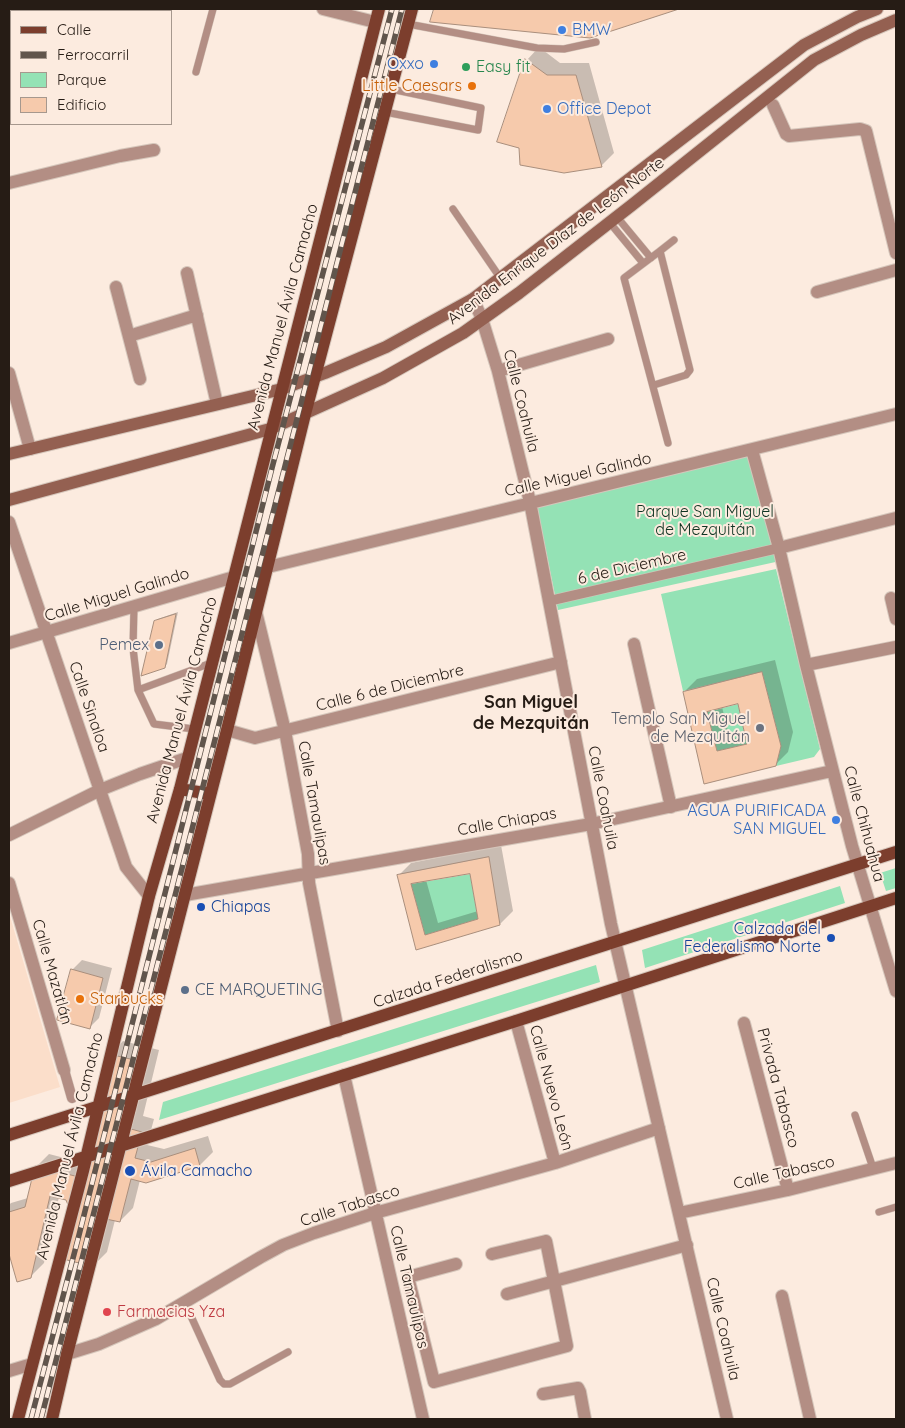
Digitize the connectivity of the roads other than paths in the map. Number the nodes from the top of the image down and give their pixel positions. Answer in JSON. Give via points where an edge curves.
{"nodes":[{"id":1,"x":213,"y":9,"type":"edge"},
{"id":2,"x":323,"y":9,"type":"edge"},
{"id":3,"x":379,"y":9,"type":"edge"},
{"id":4,"x":412,"y":9,"type":"edge"},
{"id":5,"x":876,"y":9,"type":"edge"},
{"id":6,"x":896,"y":20,"type":"edge"},
{"id":7,"x":375,"y":22,"type":"junction"},
{"id":8,"x":408,"y":24,"type":"junction"},
{"id":9,"x":596,"y":42,"type":"dead end"},
{"id":10,"x":196,"y":72,"type":"dead end"},
{"id":11,"x":391,"y":89,"type":"junction"},
{"id":12,"x":772,"y":105,"type":"dead end"},
{"id":13,"x":385,"y":112,"type":"junction"},
{"id":14,"x":154,"y":150,"type":"dead end"},
{"id":15,"x":9,"y":183,"type":"edge"},
{"id":16,"x":890,"y":202,"type":"edge"},
{"id":17,"x":453,"y":209,"type":"dead end"},
{"id":18,"x":614,"y":220,"type":"junction"},
{"id":19,"x":674,"y":240,"type":"dead end"},
{"id":20,"x":660,"y":251,"type":"junction"},
{"id":21,"x":896,"y":253,"type":"edge"},
{"id":22,"x":651,"y":258,"type":"junction"},
{"id":23,"x":643,"y":263,"type":"junction"},
{"id":24,"x":896,"y":270,"type":"edge"},
{"id":25,"x":187,"y":272,"type":"dead end"},
{"id":26,"x":501,"y":279,"type":"junction"},
{"id":27,"x":116,"y":287,"type":"dead end"},
{"id":28,"x":817,"y":292,"type":"dead end"},
{"id":29,"x":473,"y":299,"type":"junction"},
{"id":30,"x":197,"y":315,"type":"junction"},
{"id":31,"x":482,"y":320,"type":"junction"},
{"id":32,"x":129,"y":336,"type":"junction"},
{"id":33,"x":608,"y":339,"type":"dead end"},
{"id":34,"x":498,"y":370,"type":"junction"},
{"id":35,"x":9,"y":373,"type":"edge"},
{"id":36,"x":316,"y":376,"type":"junction"},
{"id":37,"x":140,"y":380,"type":"dead end"},
{"id":38,"x":654,"y":385,"type":"junction"},
{"id":39,"x":282,"y":389,"type":"junction"},
{"id":40,"x":217,"y":404,"type":"junction"},
{"id":41,"x":306,"y":414,"type":"junction"},
{"id":42,"x":896,"y":414,"type":"edge"},
{"id":43,"x":270,"y":429,"type":"junction"},
{"id":44,"x":668,"y":443,"type":"dead end"},
{"id":45,"x":30,"y":450,"type":"junction"},
{"id":46,"x":752,"y":450,"type":"junction"},
{"id":47,"x":9,"y":454,"type":"edge"},
{"id":48,"x":9,"y":500,"type":"edge"},
{"id":49,"x":530,"y":502,"type":"junction"},
{"id":50,"x":896,"y":518,"type":"edge"},
{"id":51,"x":9,"y":522,"type":"edge"},
{"id":52,"x":779,"y":548,"type":"junction"},
{"id":53,"x":268,"y":567,"type":"junction"},
{"id":54,"x":234,"y":577,"type":"junction"},
{"id":55,"x":891,"y":598,"type":"dead end"},
{"id":56,"x":549,"y":601,"type":"junction"},
{"id":57,"x":134,"y":606,"type":"junction"},
{"id":58,"x":256,"y":612,"type":"junction"},
{"id":59,"x":896,"y":619,"type":"edge"},
{"id":60,"x":46,"y":633,"type":"junction"},
{"id":61,"x":9,"y":643,"type":"edge"},
{"id":62,"x":634,"y":644,"type":"dead end"},
{"id":63,"x":896,"y":647,"type":"edge"},
{"id":64,"x":211,"y":662,"type":"junction"},
{"id":65,"x":561,"y":662,"type":"junction"},
{"id":66,"x":806,"y":665,"type":"junction"},
{"id":67,"x":138,"y":690,"type":"junction"},
{"id":68,"x":194,"y":729,"type":"junction"},
{"id":69,"x":227,"y":730,"type":"junction"},
{"id":70,"x":285,"y":731,"type":"junction"},
{"id":71,"x":187,"y":758,"type":"junction"},
{"id":72,"x":832,"y":771,"type":"junction"},
{"id":73,"x":180,"y":788,"type":"junction"},
{"id":74,"x":100,"y":790,"type":"junction"},
{"id":75,"x":210,"y":794,"type":"junction"},
{"id":76,"x":671,"y":806,"type":"junction"},
{"id":77,"x":592,"y":824,"type":"junction"},
{"id":78,"x":9,"y":835,"type":"edge"},
{"id":79,"x":896,"y":852,"type":"edge"},
{"id":80,"x":857,"y":865,"type":"junction"},
{"id":81,"x":310,"y":873,"type":"junction"},
{"id":82,"x":9,"y":883,"type":"edge"},
{"id":83,"x":185,"y":895,"type":"junction"},
{"id":84,"x":150,"y":896,"type":"junction"},
{"id":85,"x":896,"y":898,"type":"edge"},
{"id":86,"x":871,"y":906,"type":"junction"},
{"id":87,"x":616,"y":942,"type":"junction"},
{"id":88,"x":626,"y":985,"type":"junction"},
{"id":89,"x":896,"y":991,"type":"edge"},
{"id":90,"x":516,"y":1021,"type":"junction"},
{"id":91,"x":744,"y":1023,"type":"dead end"},
{"id":92,"x":338,"y":1031,"type":"junction"},
{"id":93,"x":64,"y":1070,"type":"joint"},
{"id":94,"x":344,"y":1075,"type":"junction"},
{"id":95,"x":134,"y":1096,"type":"junction"},
{"id":96,"x":72,"y":1098,"type":"dead end"},
{"id":97,"x":97,"y":1108,"type":"junction"},
{"id":98,"x":855,"y":1115,"type":"dead end"},
{"id":99,"x":659,"y":1128,"type":"junction"},
{"id":100,"x":9,"y":1135,"type":"edge"},
{"id":101,"x":121,"y":1145,"type":"junction"},
{"id":102,"x":85,"y":1156,"type":"junction"},
{"id":103,"x":896,"y":1162,"type":"edge"},
{"id":104,"x":555,"y":1163,"type":"junction"},
{"id":105,"x":873,"y":1168,"type":"junction"},
{"id":106,"x":9,"y":1180,"type":"edge"},
{"id":107,"x":788,"y":1190,"type":"junction"},
{"id":108,"x":896,"y":1207,"type":"edge"},
{"id":109,"x":879,"y":1212,"type":"dead end"},
{"id":110,"x":375,"y":1213,"type":"junction"},
{"id":111,"x":679,"y":1214,"type":"junction"},
{"id":112,"x":687,"y":1246,"type":"junction"},
{"id":113,"x":492,"y":1254,"type":"dead end"},
{"id":114,"x":456,"y":1264,"type":"dead end"},
{"id":115,"x":555,"y":1281,"type":"junction"},
{"id":116,"x":507,"y":1294,"type":"dead end"},
{"id":117,"x":782,"y":1296,"type":"dead end"},
{"id":118,"x":185,"y":1303,"type":"junction"},
{"id":119,"x":288,"y":1352,"type":"dead end"},
{"id":120,"x":67,"y":1354,"type":"junction"},
{"id":121,"x":32,"y":1364,"type":"junction"},
{"id":122,"x":9,"y":1371,"type":"edge"},
{"id":123,"x":543,"y":1394,"type":"dead end"},
{"id":124,"x":55,"y":1418,"type":"edge"},
{"id":125,"x":18,"y":1419,"type":"edge"},
{"id":126,"x":423,"y":1419,"type":"edge"},
{"id":127,"x":585,"y":1419,"type":"edge"},
{"id":128,"x":727,"y":1419,"type":"edge"},
{"id":129,"x":810,"y":1419,"type":"edge"}],
"edges":[{"from":1,"to":10,"type":"lane"},
{"from":2,"to":7,"type":"street"},
{"from":3,"to":7,"type":"main road","name":"Avenida Manuel Ávila Camacho"},
{"from":4,"to":8,"type":"main road"},
{"from":5,"to":26,"type":"main road","name":"Avenida Enrique Díaz de León Norte","via":[[804,46]]},
{"from":6,"to":18,"type":"main road","name":"Avenida Enrique Díaz de León Norte","via":[[814,60]]},
{"from":7,"to":39,"type":"main road","name":"Avenida Manuel Ávila Camacho"},
{"from":8,"to":9,"type":"lane","via":[[537,48],[564,49]]},
{"from":8,"to":11,"type":"main road"},
{"from":11,"to":13,"type":"main road"},
{"from":11,"to":13,"type":"lane","via":[[482,108],[478,130]]},
{"from":12,"to":16,"type":"street","via":[[789,136],[866,131]]},
{"from":13,"to":36,"type":"main road"},
{"from":14,"to":15,"type":"street"},
{"from":16,"to":21,"type":"street"},
{"from":17,"to":26,"type":"lane"},
{"from":18,"to":22,"type":"lane"},
{"from":18,"to":23,"type":"lane"},
{"from":18,"to":31,"type":"main road","name":"Avenida Enrique Díaz de León Norte"},
{"from":19,"to":20,"type":"lane"},
{"from":20,"to":22,"type":"lane"},
{"from":20,"to":38,"type":"lane","via":[[690,370],[686,375]]},
{"from":22,"to":23,"type":"lane"},
{"from":23,"to":38,"type":"lane","via":[[624,278]]},
{"from":24,"to":28,"type":"street"},
{"from":25,"to":30,"type":"street"},
{"from":26,"to":29,"type":"main road","name":"Avenida Enrique Díaz de León Norte"},
{"from":27,"to":32,"type":"street"},
{"from":29,"to":31,"type":"street","name":"Calle Coahuila"},
{"from":29,"to":36,"type":"main road","name":"Avenida Enrique Díaz de León Norte","via":[[386,347]]},
{"from":30,"to":32,"type":"street"},
{"from":30,"to":40,"type":"street"},
{"from":31,"to":34,"type":"street","name":"Calle Coahuila"},
{"from":31,"to":41,"type":"main road","name":"Avenida Enrique Díaz de León Norte","via":[[383,378]]},
{"from":32,"to":37,"type":"street"},
{"from":33,"to":34,"type":"street"},
{"from":34,"to":49,"type":"street","name":"Calle Coahuila"},
{"from":35,"to":45,"type":"street"},
{"from":36,"to":39,"type":"main road","name":"Avenida Enrique Díaz de León Norte"},
{"from":36,"to":41,"type":"main road"},
{"from":38,"to":44,"type":"lane"},
{"from":39,"to":40,"type":"main road","name":"Avenida Enrique Díaz de León Norte"},
{"from":39,"to":43,"type":"main road","name":"Avenida Manuel Ávila Camacho"},
{"from":40,"to":45,"type":"main road","name":"Avenida Enrique Díaz de León Norte"},
{"from":41,"to":43,"type":"main road","name":"Avenida Enrique Díaz de León Norte"},
{"from":41,"to":53,"type":"main road"},
{"from":42,"to":46,"type":"street","name":"Calle Miguel Galindo"},
{"from":43,"to":48,"type":"main road","name":"Avenida Enrique Díaz de León Norte"},
{"from":43,"to":54,"type":"main road","name":"Avenida Manuel Ávila Camacho"},
{"from":45,"to":47,"type":"main road","name":"Avenida Enrique Díaz de León Norte"},
{"from":46,"to":49,"type":"street","name":"Calle Miguel Galindo"},
{"from":46,"to":52,"type":"street","name":"Calle Chihuahua"},
{"from":49,"to":53,"type":"street","name":"Calle Miguel Galindo"},
{"from":49,"to":56,"type":"street","name":"Calle Coahuila"},
{"from":50,"to":52,"type":"street"},
{"from":51,"to":60,"type":"street","name":"Calle Sinaloa"},
{"from":52,"to":56,"type":"street","name":"6 de Diciembre"},
{"from":52,"to":66,"type":"street","name":"Calle Chihuahua"},
{"from":53,"to":58,"type":"main road"},
{"from":54,"to":57,"type":"street","name":"Calle Miguel Galindo"},
{"from":54,"to":64,"type":"main road","name":"Avenida Manuel Ávila Camacho"},
{"from":55,"to":59,"type":"street"},
{"from":56,"to":65,"type":"street","name":"Calle Coahuila"},
{"from":57,"to":60,"type":"street","name":"Calle Miguel Galindo"},
{"from":57,"to":67,"type":"lane","via":[[133,648]]},
{"from":58,"to":69,"type":"main road"},
{"from":58,"to":70,"type":"street","name":"Calle Tamaulipas"},
{"from":60,"to":61,"type":"street","name":"Calle Miguel Galindo"},
{"from":60,"to":74,"type":"street","name":"Calle Sinaloa"},
{"from":62,"to":76,"type":"street"},
{"from":63,"to":66,"type":"street"},
{"from":64,"to":67,"type":"lane"},
{"from":64,"to":68,"type":"main road","name":"Avenida Manuel Ávila Camacho"},
{"from":65,"to":70,"type":"street","name":"Calle 6 de Diciembre"},
{"from":65,"to":77,"type":"street","name":"Calle Coahuila"},
{"from":66,"to":72,"type":"street","name":"Calle Chihuahua"},
{"from":67,"to":68,"type":"lane","via":[[154,724]]},
{"from":68,"to":71,"type":"main road","name":"Avenida Manuel Ávila Camacho"},
{"from":69,"to":70,"type":"street","name":"Calle 6 de Diciembre","via":[[255,738]]},
{"from":69,"to":75,"type":"main road"},
{"from":70,"to":81,"type":"street","name":"Calle Tamaulipas"},
{"from":71,"to":73,"type":"main road","name":"Avenida Manuel Ávila Camacho"},
{"from":71,"to":74,"type":"street"},
{"from":72,"to":76,"type":"street","name":"Calle Chiapas"},
{"from":72,"to":80,"type":"street","name":"Calle Chihuahua"},
{"from":73,"to":75,"type":"main road"},
{"from":73,"to":84,"type":"main road","name":"Avenida Manuel Ávila Camacho"},
{"from":74,"to":78,"type":"street"},
{"from":74,"to":84,"type":"street","name":"Calle Sinaloa","via":[[126,867]]},
{"from":75,"to":83,"type":"main road"},
{"from":76,"to":77,"type":"street","name":"Calle Chiapas"},
{"from":77,"to":81,"type":"street","name":"Calle Chiapas"},
{"from":77,"to":87,"type":"street","name":"Calle Coahuila"},
{"from":79,"to":80,"type":"main road","name":"Calzada Federalismo"},
{"from":80,"to":86,"type":"street","name":"Calle Chihuahua"},
{"from":80,"to":87,"type":"main road","name":"Calzada Federalismo"},
{"from":81,"to":83,"type":"street","name":"Calle Chiapas"},
{"from":81,"to":92,"type":"street","name":"Calle Tamaulipas","via":[[309,883]]},
{"from":82,"to":93,"type":"street","name":"Calle Mazatlán"},
{"from":83,"to":95,"type":"main road"},
{"from":84,"to":97,"type":"main road","name":"Avenida Manuel Ávila Camacho"},
{"from":85,"to":86,"type":"main road"},
{"from":86,"to":88,"type":"main road"},
{"from":86,"to":89,"type":"street","name":"Calle Chihuahua"},
{"from":87,"to":88,"type":"street","name":"Calle Coahuila"},
{"from":87,"to":92,"type":"main road","name":"Calzada Federalismo"},
{"from":88,"to":90,"type":"main road"},
{"from":88,"to":99,"type":"street","name":"Calle Coahuila"},
{"from":90,"to":94,"type":"main road"},
{"from":90,"to":104,"type":"street","name":"Calle Nuevo León"},
{"from":91,"to":107,"type":"street","name":"Privada Tabasco"},
{"from":92,"to":95,"type":"main road","name":"Calzada Federalismo"},
{"from":93,"to":96,"type":"street"},
{"from":94,"to":101,"type":"main road"},
{"from":94,"to":110,"type":"street","name":"Calle Tamaulipas"},
{"from":95,"to":97,"type":"main road","name":"Calzada Federalismo"},
{"from":95,"to":101,"type":"main road"},
{"from":97,"to":100,"type":"main road","name":"Calzada Federalismo"},
{"from":97,"to":102,"type":"main road","name":"Avenida Manuel Ávila Camacho"},
{"from":98,"to":105,"type":"lane"},
{"from":99,"to":104,"type":"street","name":"Calle Tabasco"},
{"from":99,"to":111,"type":"street","name":"Calle Coahuila"},
{"from":101,"to":102,"type":"main road"},
{"from":101,"to":120,"type":"main road"},
{"from":102,"to":106,"type":"main road"},
{"from":102,"to":121,"type":"main road","name":"Avenida Manuel Ávila Camacho"},
{"from":103,"to":105,"type":"street","name":"Calle Tabasco"},
{"from":104,"to":110,"type":"street","name":"Calle Tabasco"},
{"from":105,"to":107,"type":"street","name":"Calle Tabasco"},
{"from":107,"to":111,"type":"street","name":"Calle Tabasco"},
{"from":108,"to":109,"type":"lane"},
{"from":110,"to":118,"type":"street","name":"Calle Tabasco","via":[[283,1245]]},
{"from":110,"to":126,"type":"street","name":"Calle Tamaulipas"},
{"from":111,"to":112,"type":"street","name":"Calle Coahuila"},
{"from":112,"to":115,"type":"street"},
{"from":112,"to":128,"type":"street","name":"Calle Coahuila"},
{"from":113,"to":115,"type":"street","via":[[546,1240]]},
{"from":114,"to":115,"type":"street","via":[[408,1277],[434,1382],[567,1346]]},
{"from":115,"to":116,"type":"street"},
{"from":117,"to":129,"type":"street"},
{"from":118,"to":119,"type":"lane","via":[[224,1384],[230,1384]]},
{"from":118,"to":120,"type":"street","name":"Calle Tabasco","via":[[99,1344]]},
{"from":120,"to":124,"type":"main road"},
{"from":121,"to":122,"type":"street"},
{"from":121,"to":125,"type":"main road","name":"Avenida Manuel Ávila Camacho"},
{"from":123,"to":127,"type":"street","via":[[578,1388]]}]}
